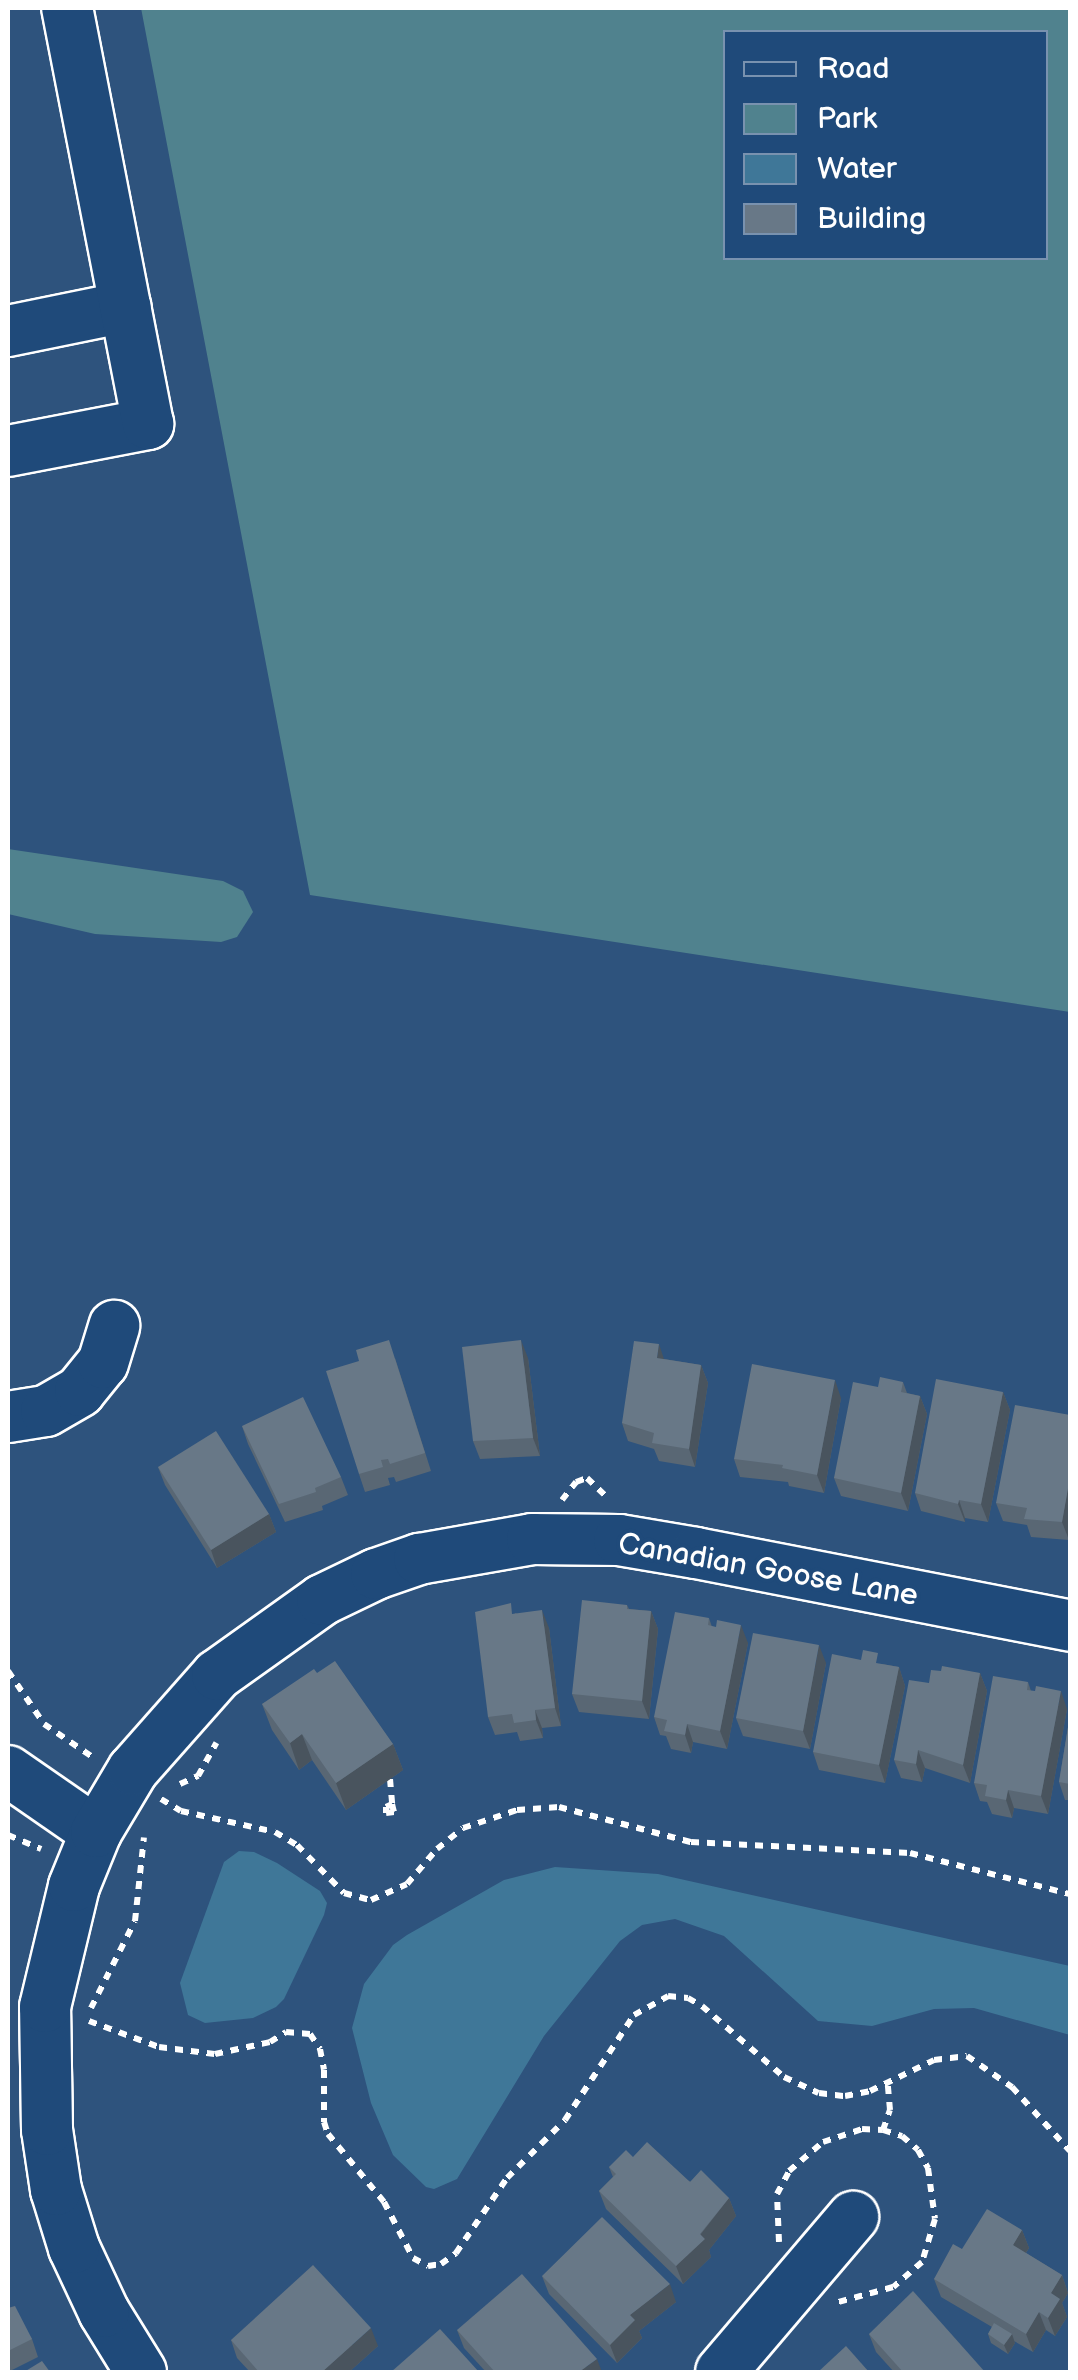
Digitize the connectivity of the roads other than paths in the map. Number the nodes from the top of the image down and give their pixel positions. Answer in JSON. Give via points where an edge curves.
{"nodes":[{"id":1,"x":67,"y":8,"type":"edge"},
{"id":2,"x":126,"y":308,"type":"junction"},
{"id":3,"x":8,"y":331,"type":"edge"},
{"id":4,"x":8,"y":451,"type":"edge"},
{"id":5,"x":114,"y":1326,"type":"dead end"},
{"id":6,"x":8,"y":1417,"type":"edge"},
{"id":7,"x":1070,"y":1626,"type":"edge"},
{"id":8,"x":8,"y":1771,"type":"edge"},
{"id":9,"x":96,"y":1832,"type":"junction"},
{"id":10,"x":853,"y":2217,"type":"dead end"},
{"id":11,"x":141,"y":2372,"type":"edge"},
{"id":12,"x":721,"y":2372,"type":"edge"}],
"edges":[{"from":1,"to":2,"type":"street"},
{"from":2,"to":3,"type":"street"},
{"from":2,"to":4,"type":"street","via":[[148,424]]},
{"from":5,"to":6,"type":"street","via":[[103,1363],[80,1391],[46,1411]]},
{"from":7,"to":9,"type":"street","name":"Canadian Goose Lane","via":[[619,1540],[532,1539],[475,1547],[390,1569],[322,1600],[217,1675],[133,1770]]},
{"from":8,"to":9,"type":"street"},
{"from":9,"to":11,"type":"street","name":"Canadian Goose Lane","via":[[70,1902],[45,2007],[47,2130],[74,2248]]},
{"from":10,"to":12,"type":"street"}]}
